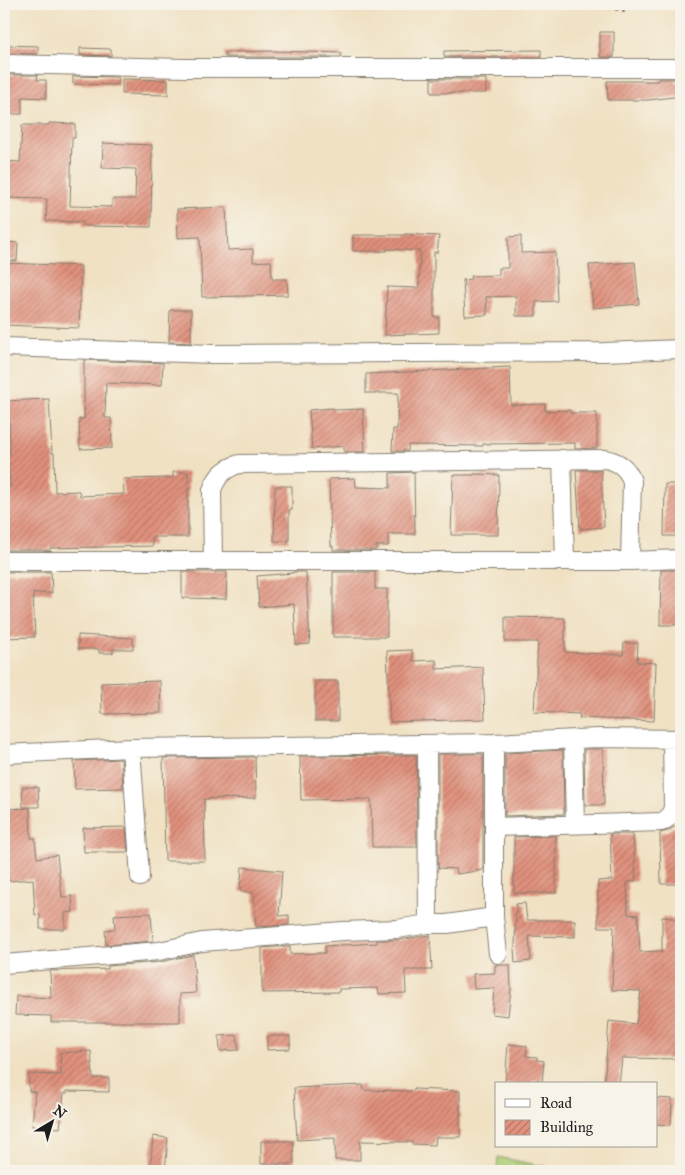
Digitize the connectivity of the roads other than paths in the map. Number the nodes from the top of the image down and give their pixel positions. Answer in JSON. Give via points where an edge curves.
{"nodes":[{"id":1,"x":4,"y":64,"type":"edge"},
{"id":2,"x":681,"y":68,"type":"edge"},
{"id":3,"x":4,"y":347,"type":"edge"},
{"id":4,"x":681,"y":349,"type":"edge"},
{"id":5,"x":562,"y":459,"type":"junction"},
{"id":6,"x":681,"y":559,"type":"edge"},
{"id":7,"x":4,"y":561,"type":"edge"},
{"id":8,"x":565,"y":561,"type":"junction"},
{"id":9,"x":630,"y":561,"type":"junction"},
{"id":10,"x":213,"y":562,"type":"junction"},
{"id":11,"x":677,"y":739,"type":"edge"},
{"id":12,"x":573,"y":740,"type":"junction"},
{"id":13,"x":494,"y":743,"type":"junction"},
{"id":14,"x":427,"y":744,"type":"junction"},
{"id":15,"x":131,"y":748,"type":"junction"},
{"id":16,"x":4,"y":754,"type":"edge"},
{"id":17,"x":575,"y":824,"type":"junction"},
{"id":18,"x":494,"y":827,"type":"junction"},
{"id":19,"x":140,"y":877,"type":"dead end"},
{"id":20,"x":494,"y":918,"type":"junction"},
{"id":21,"x":428,"y":924,"type":"junction"},
{"id":22,"x":498,"y":954,"type":"dead end"},
{"id":23,"x":4,"y":964,"type":"edge"}],
"edges":[{"from":1,"to":2,"type":"street","via":[[186,68]]},
{"from":3,"to":4,"type":"street","via":[[214,354]]},
{"from":5,"to":8,"type":"street"},
{"from":5,"to":9,"type":"street","via":[[614,460],[629,473],[632,482]]},
{"from":5,"to":10,"type":"street","via":[[239,464],[222,472],[212,490]]},
{"from":6,"to":9,"type":"street"},
{"from":7,"to":10,"type":"street"},
{"from":8,"to":9,"type":"street"},
{"from":8,"to":10,"type":"street"},
{"from":11,"to":12,"type":"street"},
{"from":11,"to":17,"type":"street","via":[[673,807],[667,819],[662,822]]},
{"from":12,"to":13,"type":"street"},
{"from":12,"to":17,"type":"street"},
{"from":13,"to":14,"type":"street"},
{"from":13,"to":18,"type":"street"},
{"from":14,"to":15,"type":"street"},
{"from":14,"to":21,"type":"street"},
{"from":15,"to":16,"type":"street"},
{"from":15,"to":19,"type":"street"},
{"from":17,"to":18,"type":"street"},
{"from":18,"to":20,"type":"street"},
{"from":20,"to":21,"type":"street"},
{"from":20,"to":22,"type":"street"},
{"from":21,"to":23,"type":"street","via":[[397,929],[202,942],[159,951]]}]}
